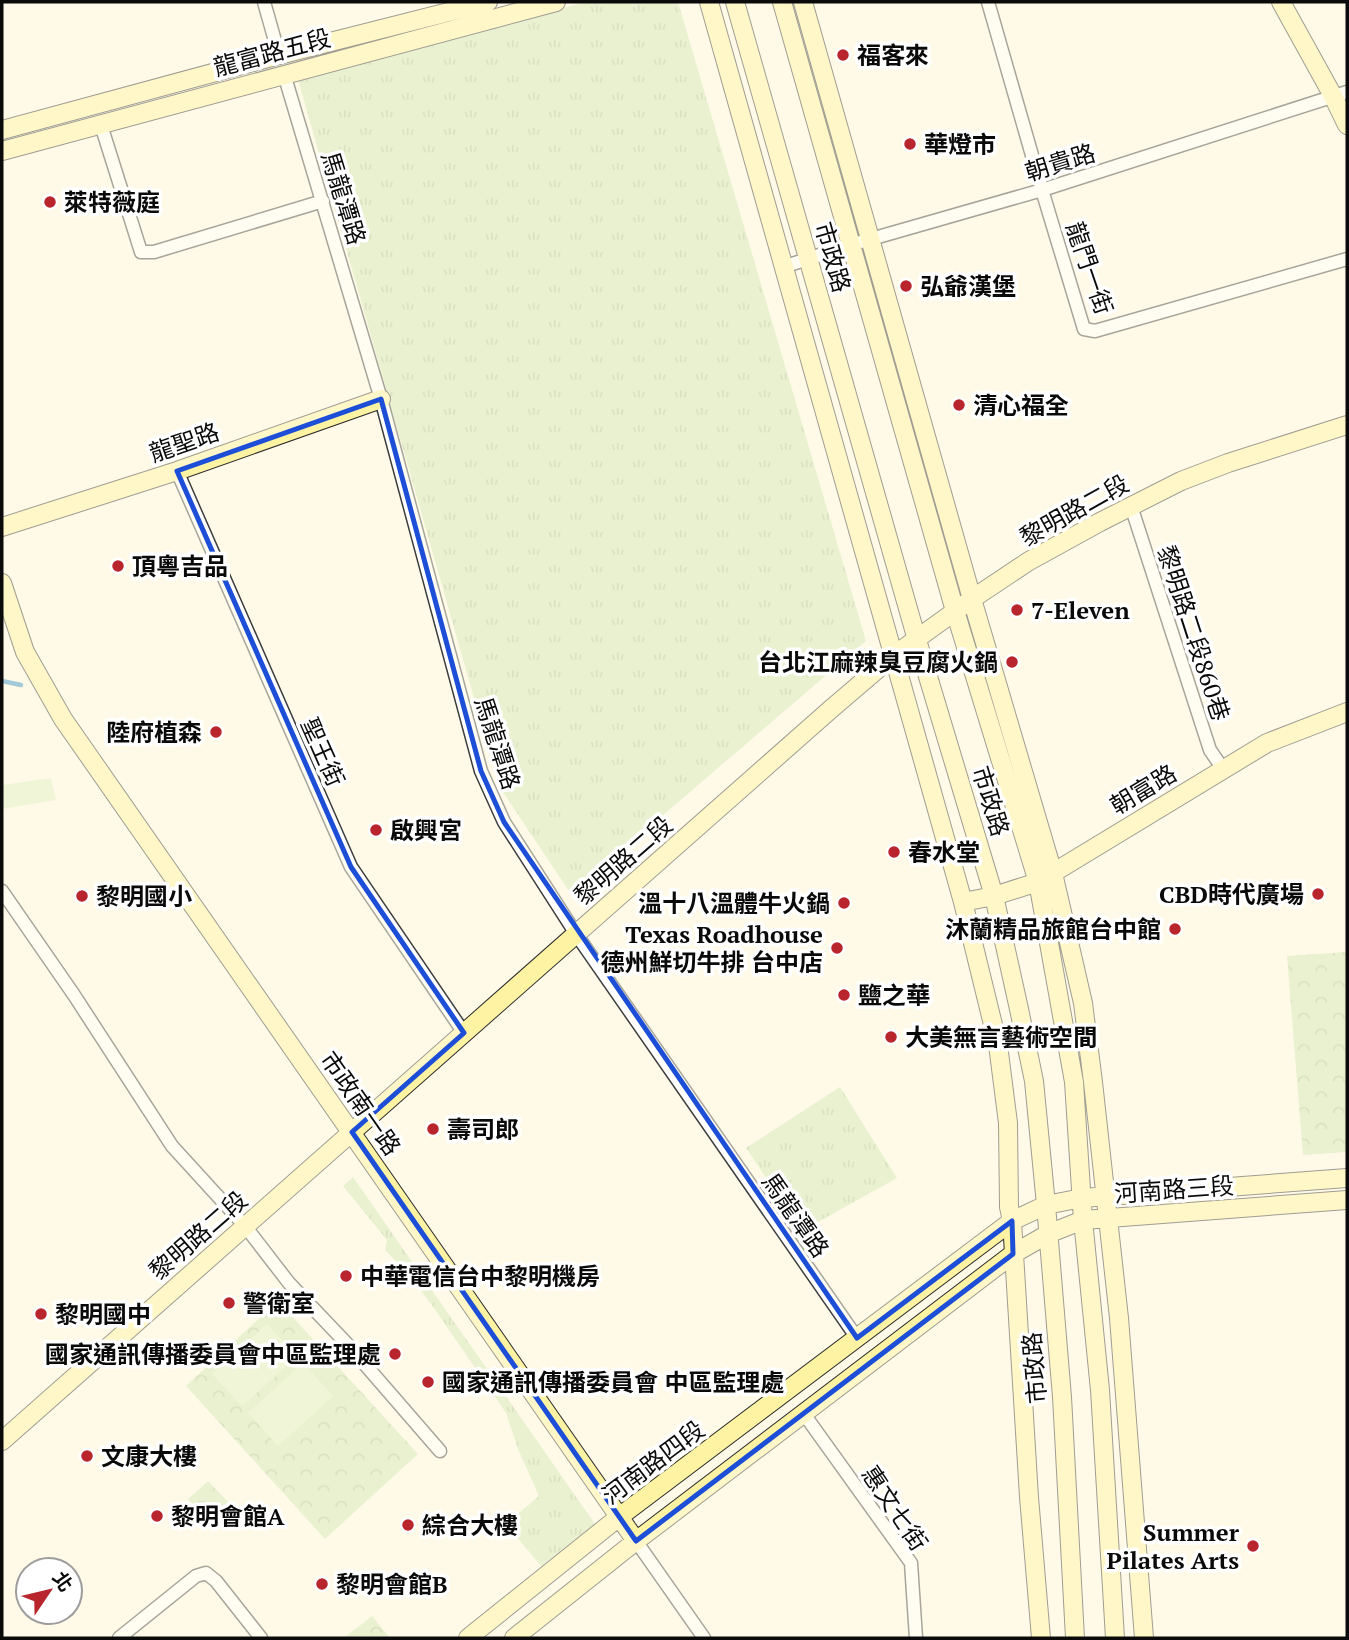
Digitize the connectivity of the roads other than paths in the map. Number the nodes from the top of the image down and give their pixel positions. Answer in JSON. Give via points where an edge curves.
{"nodes":[{"id":1,"x":264,"y":2,"type":"edge"},
{"id":2,"x":488,"y":2,"type":"edge"},
{"id":3,"x":556,"y":2,"type":"edge"},
{"id":4,"x":709,"y":2,"type":"edge"},
{"id":5,"x":735,"y":2,"type":"edge"},
{"id":6,"x":782,"y":2,"type":"edge"},
{"id":7,"x":803,"y":2,"type":"edge"},
{"id":8,"x":988,"y":2,"type":"edge"},
{"id":9,"x":1281,"y":2,"type":"edge"},
{"id":10,"x":279,"y":55,"type":"junction"},
{"id":11,"x":284,"y":74,"type":"junction"},
{"id":12,"x":1340,"y":94,"type":"edge"},
{"id":13,"x":101,"y":125,"type":"junction"},
{"id":14,"x":1347,"y":125,"type":"edge"},
{"id":15,"x":2,"y":130,"type":"edge"},
{"id":16,"x":2,"y":151,"type":"edge"},
{"id":17,"x":1042,"y":190,"type":"junction"},
{"id":18,"x":323,"y":201,"type":"junction"},
{"id":19,"x":871,"y":240,"type":"junction"},
{"id":20,"x":850,"y":245,"type":"junction"},
{"id":21,"x":808,"y":259,"type":"junction"},
{"id":22,"x":1347,"y":259,"type":"edge"},
{"id":23,"x":783,"y":267,"type":"junction"},
{"id":24,"x":381,"y":399,"type":"junction"},
{"id":25,"x":1347,"y":425,"type":"edge"},
{"id":26,"x":177,"y":471,"type":"junction"},
{"id":27,"x":1131,"y":506,"type":"junction"},
{"id":28,"x":2,"y":527,"type":"edge"},
{"id":29,"x":2,"y":583,"type":"edge"},
{"id":30,"x":972,"y":599,"type":"junction"},
{"id":31,"x":955,"y":611,"type":"junction"},
{"id":32,"x":917,"y":640,"type":"junction"},
{"id":33,"x":893,"y":656,"type":"junction"},
{"id":34,"x":1347,"y":712,"type":"edge"},
{"id":35,"x":1223,"y":769,"type":"junction"},
{"id":36,"x":1045,"y":878,"type":"junction"},
{"id":37,"x":2,"y":891,"type":"edge"},
{"id":38,"x":994,"y":896,"type":"junction"},
{"id":39,"x":963,"y":902,"type":"junction"},
{"id":40,"x":576,"y":933,"type":"junction"},
{"id":41,"x":464,"y":1033,"type":"junction"},
{"id":42,"x":352,"y":1132,"type":"junction"},
{"id":43,"x":1347,"y":1178,"type":"edge"},
{"id":44,"x":1106,"y":1196,"type":"junction"},
{"id":45,"x":1082,"y":1198,"type":"junction"},
{"id":46,"x":1347,"y":1200,"type":"edge"},
{"id":47,"x":1046,"y":1205,"type":"junction"},
{"id":48,"x":1109,"y":1218,"type":"junction"},
{"id":49,"x":1083,"y":1220,"type":"junction"},
{"id":50,"x":1013,"y":1221,"type":"junction"},
{"id":51,"x":245,"y":1226,"type":"junction"},
{"id":52,"x":1048,"y":1234,"type":"junction"},
{"id":53,"x":1013,"y":1254,"type":"junction"},
{"id":54,"x":856,"y":1338,"type":"junction"},
{"id":55,"x":804,"y":1414,"type":"junction"},
{"id":56,"x":2,"y":1441,"type":"edge"},
{"id":57,"x":440,"y":1451,"type":"dead end"},
{"id":58,"x":620,"y":1517,"type":"junction"},
{"id":59,"x":636,"y":1541,"type":"junction"},
{"id":60,"x":119,"y":1638,"type":"edge"},
{"id":61,"x":261,"y":1638,"type":"edge"},
{"id":62,"x":468,"y":1638,"type":"edge"},
{"id":63,"x":513,"y":1638,"type":"edge"},
{"id":64,"x":704,"y":1638,"type":"edge"},
{"id":65,"x":916,"y":1638,"type":"edge"},
{"id":66,"x":1041,"y":1638,"type":"edge"},
{"id":67,"x":1075,"y":1638,"type":"edge"},
{"id":68,"x":1115,"y":1638,"type":"edge"},
{"id":69,"x":1144,"y":1638,"type":"edge"}],
"edges":[{"from":1,"to":10,"type":"street"},
{"from":2,"to":10,"type":"street","name":"龍富路五段"},
{"from":3,"to":11,"type":"street","name":"龍富路五段"},
{"from":4,"to":23,"type":"street","name":"市政路"},
{"from":5,"to":21,"type":"street","name":"市政路"},
{"from":6,"to":20,"type":"street","name":"市政路"},
{"from":7,"to":19,"type":"street","name":"市政路"},
{"from":8,"to":17,"type":"street","name":"龍門一街"},
{"from":9,"to":12,"type":"street"},
{"from":10,"to":15,"type":"street","name":"龍富路五段"},
{"from":11,"to":13,"type":"street","name":"龍富路五段"},
{"from":11,"to":18,"type":"street","name":"馬龍潭路"},
{"from":12,"to":14,"type":"street"},
{"from":12,"to":17,"type":"street","name":"朝貴路"},
{"from":13,"to":16,"type":"street","name":"龍富路五段"},
{"from":13,"to":18,"type":"street","via":[[141,252],[154,252]]},
{"from":17,"to":19,"type":"street","name":"朝貴路"},
{"from":17,"to":22,"type":"street","name":"龍門一街","via":[[1084,329],[1095,331]]},
{"from":18,"to":24,"type":"street","name":"馬龍潭路"},
{"from":19,"to":20,"type":"street","name":"朝貴路"},
{"from":19,"to":30,"type":"street","name":"市政路"},
{"from":20,"to":21,"type":"street","name":"朝貴路"},
{"from":20,"to":31,"type":"street","name":"市政路"},
{"from":21,"to":23,"type":"street","name":"朝貴路"},
{"from":21,"to":32,"type":"street","name":"市政路"},
{"from":23,"to":33,"type":"street","name":"市政路"},
{"from":24,"to":26,"type":"street","name":"龍聖路"},
{"from":24,"to":40,"type":"street","name":"馬龍潭路","via":[[481,771],[504,822]]},
{"from":25,"to":27,"type":"street","name":"黎明路二段","via":[[1228,463]]},
{"from":26,"to":28,"type":"street","name":"龍聖路"},
{"from":26,"to":41,"type":"street","name":"聖王街","via":[[351,867]]},
{"from":27,"to":30,"type":"street","name":"黎明路二段","via":[[1030,561]]},
{"from":27,"to":35,"type":"street","name":"黎明路二段860巷","via":[[1210,750]]},
{"from":29,"to":42,"type":"street","name":"市政南一路","via":[[25,652],[64,719]]},
{"from":30,"to":31,"type":"street","name":"黎明路二段"},
{"from":30,"to":36,"type":"street","name":"市政路"},
{"from":31,"to":32,"type":"street","name":"黎明路二段"},
{"from":31,"to":36,"type":"street","name":"市政路"},
{"from":32,"to":33,"type":"street","name":"黎明路二段"},
{"from":32,"to":38,"type":"street","name":"市政路"},
{"from":33,"to":39,"type":"street","name":"市政路"},
{"from":33,"to":40,"type":"street","name":"黎明路二段"},
{"from":34,"to":35,"type":"street","name":"朝富路","via":[[1267,743]]},
{"from":35,"to":36,"type":"street","name":"朝富路"},
{"from":36,"to":38,"type":"street","name":"朝富路"},
{"from":36,"to":44,"type":"street","name":"市政路","via":[[1083,1003]]},
{"from":36,"to":45,"type":"street","name":"市政路","via":[[1074,1082]]},
{"from":37,"to":51,"type":"street","via":[[172,1146]]},
{"from":38,"to":39,"type":"street","name":"朝富路"},
{"from":38,"to":47,"type":"street","name":"市政路","via":[[1034,1081]]},
{"from":39,"to":50,"type":"street","name":"市政路","via":[[999,1045]]},
{"from":40,"to":41,"type":"street","name":"黎明路二段"},
{"from":40,"to":54,"type":"street","name":"馬龍潭路"},
{"from":41,"to":42,"type":"street","name":"黎明路二段"},
{"from":42,"to":51,"type":"street","name":"黎明路二段"},
{"from":42,"to":58,"type":"street","name":"市政南一路"},
{"from":43,"to":44,"type":"street","name":"河南路三段"},
{"from":44,"to":45,"type":"street","name":"河南路三段"},
{"from":44,"to":48,"type":"street","name":"市政路"},
{"from":45,"to":47,"type":"street","name":"河南路四段"},
{"from":45,"to":49,"type":"street","name":"市政路"},
{"from":46,"to":48,"type":"street","name":"河南路三段"},
{"from":47,"to":50,"type":"street","name":"河南路四段"},
{"from":47,"to":52,"type":"street","name":"市政路"},
{"from":48,"to":49,"type":"street","name":"河南路三段"},
{"from":48,"to":69,"type":"street","name":"市政路"},
{"from":49,"to":52,"type":"street","name":"河南路三段"},
{"from":49,"to":68,"type":"street","name":"市政路","via":[[1100,1390]]},
{"from":50,"to":53,"type":"street","name":"市政路"},
{"from":50,"to":54,"type":"street","name":"河南路四段"},
{"from":51,"to":56,"type":"street","name":"黎明路二段"},
{"from":51,"to":57,"type":"street","via":[[289,1283]]},
{"from":52,"to":53,"type":"street","name":"河南路三段"},
{"from":52,"to":67,"type":"street","name":"市政路"},
{"from":53,"to":55,"type":"street"},
{"from":53,"to":66,"type":"street","name":"市政路"},
{"from":54,"to":58,"type":"street","name":"河南路四段"},
{"from":55,"to":59,"type":"street"},
{"from":55,"to":65,"type":"street","name":"惠文七街","via":[[911,1563]]},
{"from":58,"to":59,"type":"street","name":"市政南一路"},
{"from":58,"to":62,"type":"street","name":"河南路四段"},
{"from":59,"to":63,"type":"street"},
{"from":59,"to":64,"type":"street","name":"市政南一路"},
{"from":60,"to":61,"type":"street","via":[[196,1576],[206,1573]]}]}
